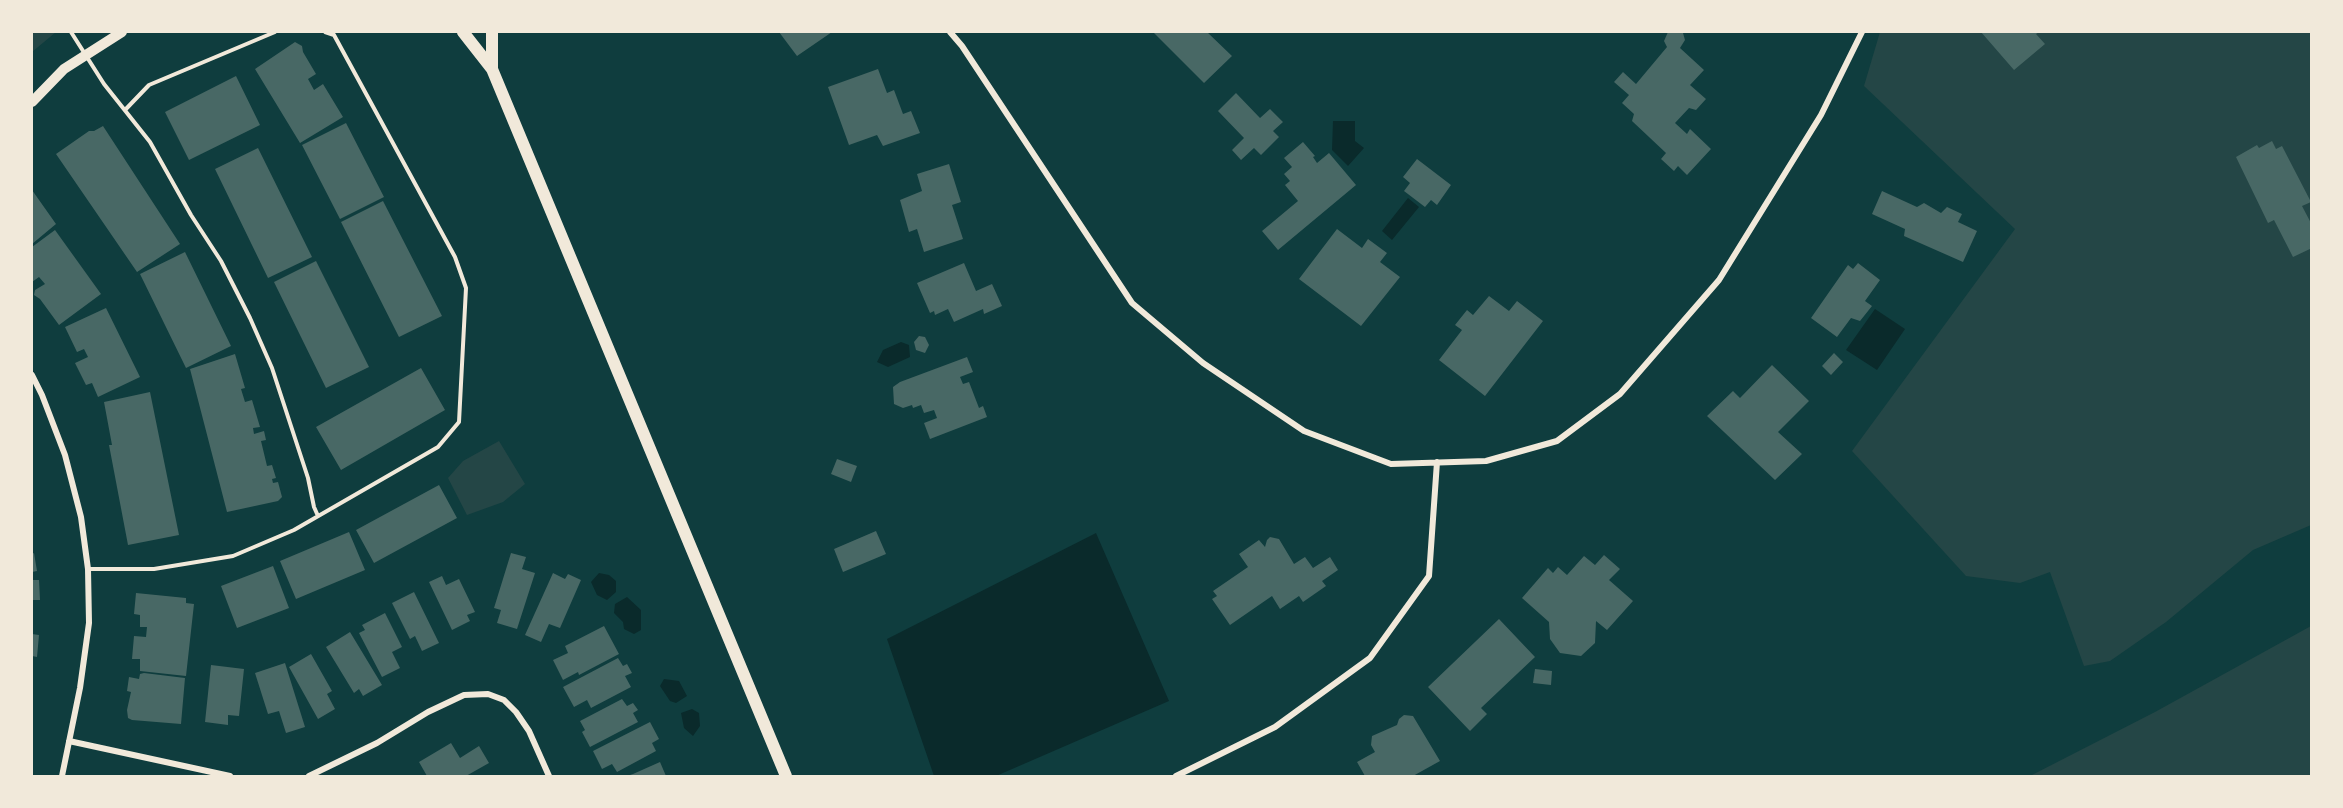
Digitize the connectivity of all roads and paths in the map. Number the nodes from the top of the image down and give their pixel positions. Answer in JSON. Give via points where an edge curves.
{"nodes":[{"id":1,"x":71,"y":32,"type":"edge"},
{"id":2,"x":122,"y":32,"type":"edge"},
{"id":3,"x":275,"y":32,"type":"edge"},
{"id":4,"x":325,"y":32,"type":"edge"},
{"id":5,"x":463,"y":32,"type":"edge"},
{"id":6,"x":492,"y":32,"type":"edge"},
{"id":7,"x":950,"y":32,"type":"edge"},
{"id":8,"x":1862,"y":32,"type":"edge"},
{"id":9,"x":86,"y":55,"type":"junction"},
{"id":10,"x":492,"y":69,"type":"junction"},
{"id":11,"x":32,"y":102,"type":"edge"},
{"id":12,"x":125,"y":110,"type":"junction"},
{"id":13,"x":32,"y":375,"type":"edge"},
{"id":14,"x":1437,"y":462,"type":"junction"},
{"id":15,"x":318,"y":516,"type":"junction"},
{"id":16,"x":88,"y":569,"type":"junction"},
{"id":17,"x":69,"y":741,"type":"junction"},
{"id":18,"x":62,"y":777,"type":"edge"},
{"id":19,"x":230,"y":777,"type":"edge"},
{"id":20,"x":309,"y":777,"type":"edge"},
{"id":21,"x":549,"y":777,"type":"edge"},
{"id":22,"x":786,"y":777,"type":"edge"},
{"id":23,"x":1176,"y":777,"type":"edge"}],
"edges":[{"from":1,"to":9,"type":"lane"},
{"from":2,"to":9,"type":"street"},
{"from":3,"to":12,"type":"lane","via":[[150,85]]},
{"from":4,"to":15,"type":"lane","via":[[334,35],[455,257],[466,288],[459,422],[438,447]]},
{"from":5,"to":10,"type":"main road"},
{"from":6,"to":10,"type":"main road"},
{"from":7,"to":14,"type":"street","via":[[1132,303],[1203,363],[1305,431],[1391,464]]},
{"from":8,"to":14,"type":"street","via":[[1821,115],[1719,280],[1620,394],[1557,441],[1486,460]]},
{"from":9,"to":11,"type":"street","via":[[64,69]]},
{"from":9,"to":12,"type":"lane"},
{"from":10,"to":22,"type":"main road"},
{"from":12,"to":15,"type":"lane","via":[[150,142],[250,318],[272,368]]},
{"from":13,"to":16,"type":"street","via":[[68,466],[81,517]]},
{"from":14,"to":23,"type":"street","via":[[1429,576],[1370,658],[1275,727]]},
{"from":15,"to":16,"type":"lane","via":[[233,556],[154,569]]},
{"from":16,"to":17,"type":"street","via":[[89,623]]},
{"from":17,"to":18,"type":"street"},
{"from":17,"to":19,"type":"street"},
{"from":20,"to":21,"type":"street","via":[[428,712],[464,696],[488,694],[504,700],[516,712]]}]}
